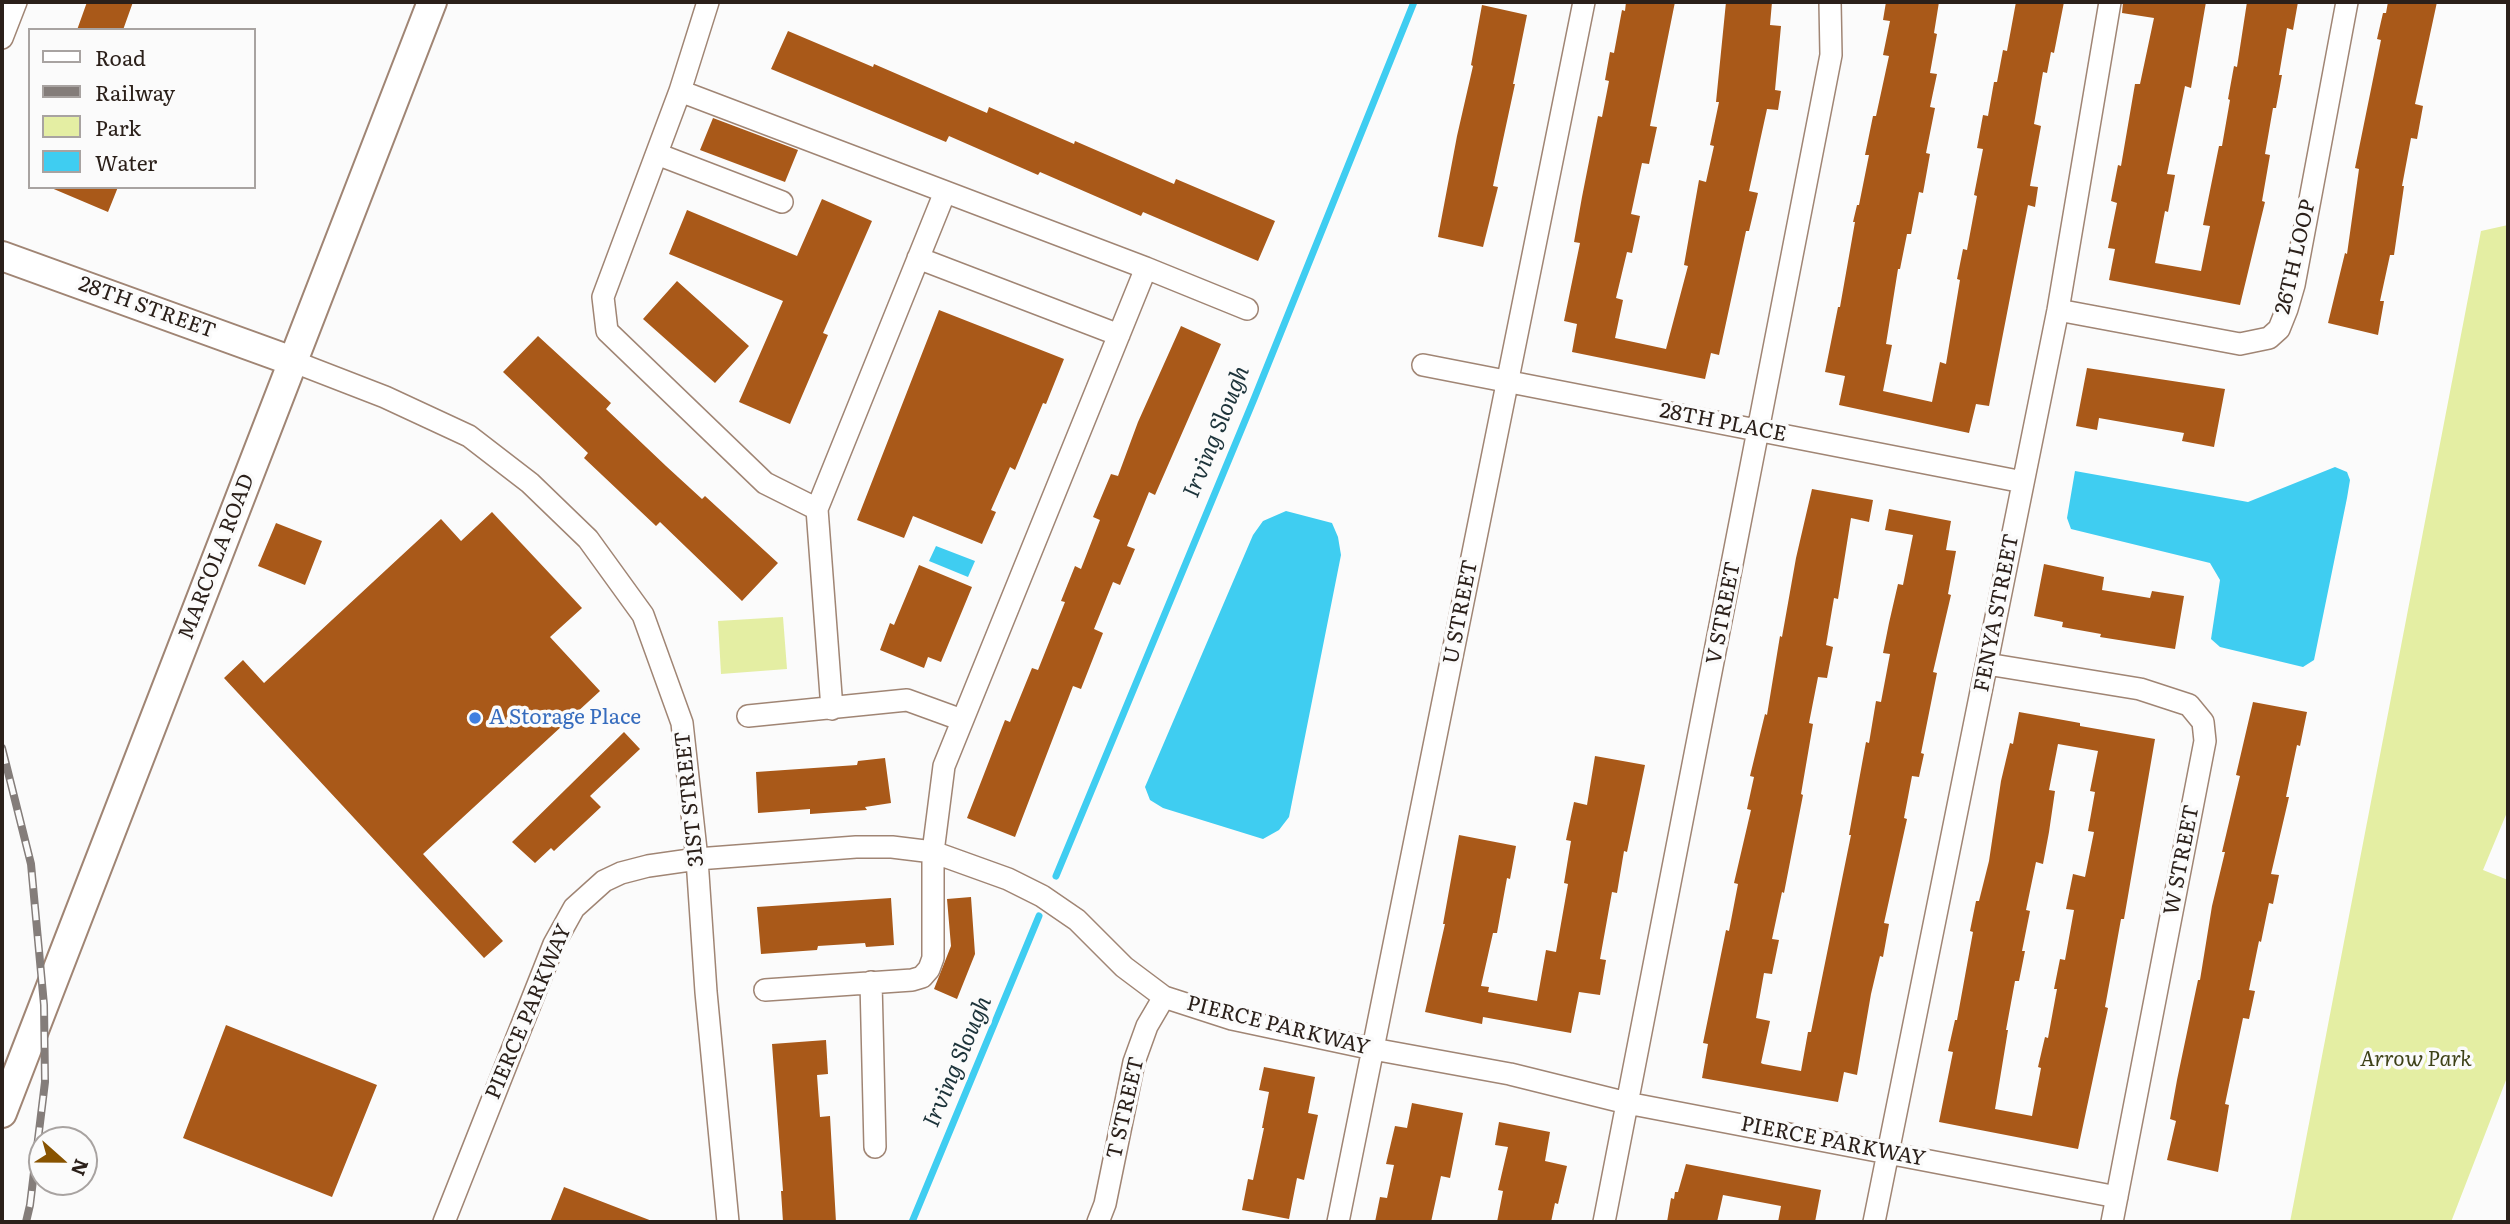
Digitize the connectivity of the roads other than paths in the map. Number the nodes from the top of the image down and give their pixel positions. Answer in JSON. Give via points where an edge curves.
{"nodes":[{"id":1,"x":16,"y":2,"type":"edge"},
{"id":2,"x":432,"y":2,"type":"edge"},
{"id":3,"x":708,"y":2,"type":"edge"},
{"id":4,"x":1584,"y":2,"type":"edge"},
{"id":5,"x":1829,"y":2,"type":"edge"},
{"id":6,"x":2110,"y":2,"type":"edge"},
{"id":7,"x":2347,"y":2,"type":"edge"},
{"id":8,"x":2,"y":38,"type":"edge"},
{"id":9,"x":680,"y":91,"type":"junction"},
{"id":10,"x":657,"y":154,"type":"junction"},
{"id":11,"x":945,"y":192,"type":"junction"},
{"id":12,"x":782,"y":202,"type":"dead end"},
{"id":13,"x":2,"y":256,"type":"edge"},
{"id":14,"x":918,"y":258,"type":"junction"},
{"id":15,"x":1146,"y":268,"type":"junction"},
{"id":16,"x":1247,"y":309,"type":"dead end"},
{"id":17,"x":2059,"y":310,"type":"junction"},
{"id":18,"x":1119,"y":335,"type":"junction"},
{"id":19,"x":292,"y":361,"type":"junction"},
{"id":20,"x":1423,"y":365,"type":"dead end"},
{"id":21,"x":1507,"y":381,"type":"junction"},
{"id":22,"x":1760,"y":429,"type":"junction"},
{"id":23,"x":2023,"y":482,"type":"junction"},
{"id":24,"x":817,"y":509,"type":"junction"},
{"id":25,"x":1987,"y":664,"type":"junction"},
{"id":26,"x":832,"y":709,"type":"junction"},
{"id":27,"x":748,"y":716,"type":"dead end"},
{"id":28,"x":962,"y":720,"type":"junction"},
{"id":29,"x":933,"y":852,"type":"junction"},
{"id":30,"x":696,"y":859,"type":"junction"},
{"id":31,"x":871,"y":982,"type":"junction"},
{"id":32,"x":765,"y":990,"type":"dead end"},
{"id":33,"x":1164,"y":997,"type":"junction"},
{"id":34,"x":1373,"y":1049,"type":"junction"},
{"id":35,"x":1627,"y":1103,"type":"junction"},
{"id":36,"x":2,"y":1113,"type":"edge"},
{"id":37,"x":875,"y":1147,"type":"dead end"},
{"id":38,"x":1888,"y":1153,"type":"junction"},
{"id":39,"x":2117,"y":1197,"type":"junction"},
{"id":40,"x":444,"y":1222,"type":"edge"},
{"id":41,"x":728,"y":1222,"type":"edge"},
{"id":42,"x":1098,"y":1222,"type":"edge"},
{"id":43,"x":1338,"y":1222,"type":"edge"},
{"id":44,"x":1604,"y":1222,"type":"edge"},
{"id":45,"x":1874,"y":1222,"type":"edge"},
{"id":46,"x":2112,"y":1222,"type":"edge"}],
"edges":[{"from":1,"to":8,"type":"street"},
{"from":2,"to":19,"type":"main road","name":"MARCOLA ROAD"},
{"from":3,"to":9,"type":"street"},
{"from":4,"to":21,"type":"street","name":"U STREET"},
{"from":5,"to":22,"type":"street","name":"V STREET","via":[[1831,55]]},
{"from":6,"to":17,"type":"street","name":"FENYA STREET"},
{"from":7,"to":17,"type":"street","name":"26TH LOOP","via":[[2294,285],[2279,329],[2269,338],[2240,344]]},
{"from":9,"to":10,"type":"street"},
{"from":9,"to":11,"type":"street"},
{"from":10,"to":12,"type":"street"},
{"from":10,"to":24,"type":"street","via":[[603,297],[607,331],[765,483]]},
{"from":11,"to":14,"type":"street"},
{"from":11,"to":15,"type":"street"},
{"from":13,"to":19,"type":"main road","name":"28TH STREET"},
{"from":14,"to":18,"type":"street"},
{"from":14,"to":24,"type":"street"},
{"from":15,"to":16,"type":"street"},
{"from":15,"to":18,"type":"street"},
{"from":17,"to":23,"type":"street","name":"FENYA STREET"},
{"from":18,"to":28,"type":"street"},
{"from":19,"to":30,"type":"street","name":"31ST STREET","via":[[469,436],[530,483],[588,539],[643,615],[682,723]]},
{"from":19,"to":36,"type":"main road","name":"MARCOLA ROAD"},
{"from":20,"to":21,"type":"street","name":"28TH PLACE"},
{"from":21,"to":22,"type":"street","name":"28TH PLACE"},
{"from":21,"to":34,"type":"street","name":"U STREET"},
{"from":22,"to":23,"type":"street","name":"28TH PLACE"},
{"from":22,"to":35,"type":"street","name":"V STREET"},
{"from":23,"to":25,"type":"street","name":"FENYA STREET"},
{"from":24,"to":26,"type":"street"},
{"from":25,"to":38,"type":"street","name":"FENYA STREET"},
{"from":25,"to":39,"type":"street","name":"W STREET","via":[[2140,689],[2189,705],[2203,722],[2206,741]]},
{"from":26,"to":27,"type":"street"},
{"from":26,"to":28,"type":"street","via":[[907,700]]},
{"from":28,"to":29,"type":"street","via":[[944,766]]},
{"from":29,"to":30,"type":"street","name":"PIERCE PARKWAY","via":[[856,846]]},
{"from":29,"to":31,"type":"street","via":[[933,958],[929,969],[912,980]]},
{"from":29,"to":33,"type":"street","name":"PIERCE PARKWAY","via":[[1042,896],[1077,920],[1124,967]]},
{"from":30,"to":40,"type":"street","name":"PIERCE PARKWAY","via":[[621,873],[604,881],[574,908],[549,955]]},
{"from":30,"to":41,"type":"street","name":"31ST STREET"},
{"from":31,"to":32,"type":"street"},
{"from":31,"to":37,"type":"street"},
{"from":33,"to":34,"type":"street","name":"PIERCE PARKWAY","via":[[1232,1019]]},
{"from":33,"to":42,"type":"street","name":"T STREET","via":[[1134,1062]]},
{"from":34,"to":35,"type":"street","name":"PIERCE PARKWAY","via":[[1510,1074]]},
{"from":34,"to":43,"type":"street","name":"U STREET"},
{"from":35,"to":38,"type":"street","name":"PIERCE PARKWAY"},
{"from":35,"to":44,"type":"street","name":"V STREET"},
{"from":38,"to":39,"type":"street","name":"PIERCE PARKWAY"},
{"from":38,"to":45,"type":"street","name":"FENYA STREET"},
{"from":39,"to":46,"type":"street","name":"W STREET"}]}
